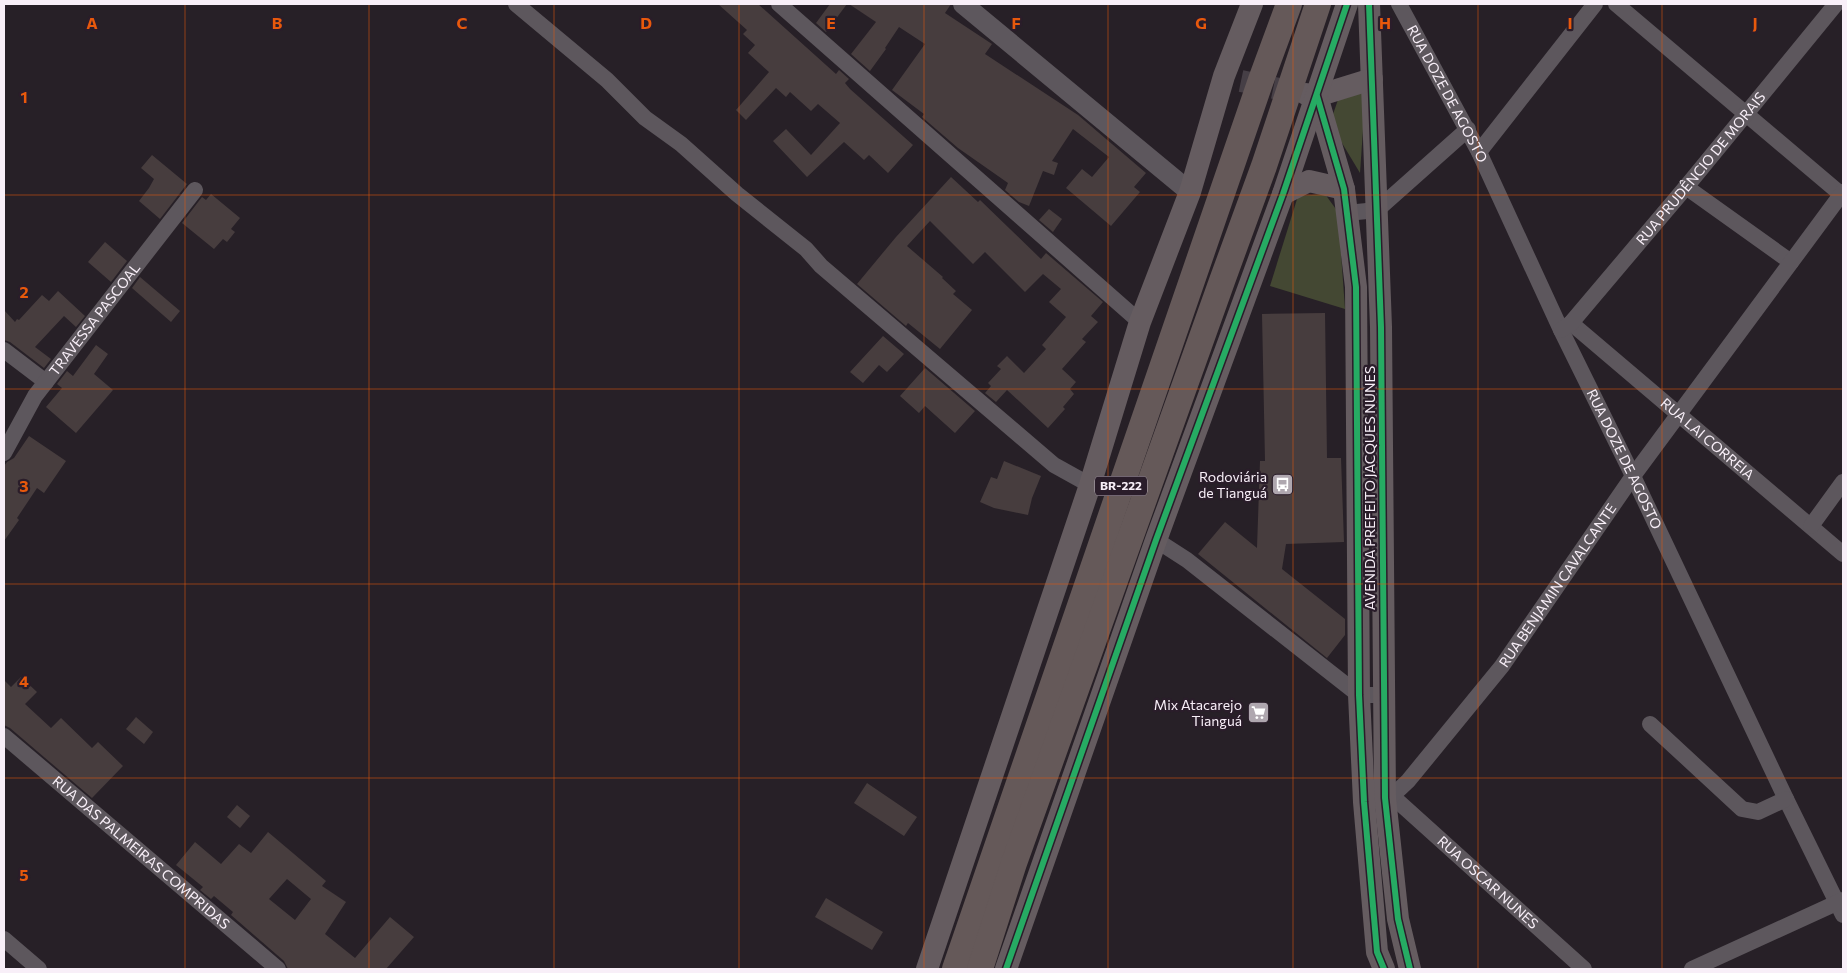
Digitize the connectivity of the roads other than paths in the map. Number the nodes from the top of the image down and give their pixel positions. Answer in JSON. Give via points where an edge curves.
{"nodes":[{"id":1,"x":516,"y":4,"type":"edge"},
{"id":2,"x":778,"y":4,"type":"edge"},
{"id":3,"x":963,"y":4,"type":"edge"},
{"id":4,"x":1252,"y":4,"type":"edge"},
{"id":5,"x":1289,"y":4,"type":"edge"},
{"id":6,"x":1318,"y":4,"type":"edge"},
{"id":7,"x":1348,"y":4,"type":"edge"},
{"id":8,"x":1369,"y":4,"type":"edge"},
{"id":9,"x":1399,"y":4,"type":"edge"},
{"id":10,"x":1596,"y":4,"type":"edge"},
{"id":11,"x":1616,"y":4,"type":"edge"},
{"id":12,"x":1836,"y":4,"type":"edge"},
{"id":13,"x":1372,"y":79,"type":"junction"},
{"id":14,"x":1310,"y":95,"type":"junction"},
{"id":15,"x":1746,"y":114,"type":"junction"},
{"id":16,"x":1468,"y":130,"type":"junction"},
{"id":17,"x":1479,"y":152,"type":"junction"},
{"id":18,"x":1686,"y":187,"type":"junction"},
{"id":19,"x":1344,"y":189,"type":"junction"},
{"id":20,"x":195,"y":190,"type":"dead end"},
{"id":21,"x":1190,"y":192,"type":"junction"},
{"id":22,"x":1283,"y":194,"type":"junction"},
{"id":23,"x":1843,"y":194,"type":"edge"},
{"id":24,"x":1377,"y":210,"type":"junction"},
{"id":25,"x":1347,"y":213,"type":"junction"},
{"id":26,"x":1791,"y":262,"type":"junction"},
{"id":27,"x":1356,"y":287,"type":"junction"},
{"id":28,"x":1380,"y":287,"type":"junction"},
{"id":29,"x":1140,"y":322,"type":"junction"},
{"id":30,"x":1566,"y":326,"type":"junction"},
{"id":31,"x":4,"y":350,"type":"edge"},
{"id":32,"x":1357,"y":371,"type":"junction"},
{"id":33,"x":1381,"y":371,"type":"junction"},
{"id":34,"x":46,"y":382,"type":"junction"},
{"id":35,"x":1679,"y":415,"type":"junction"},
{"id":36,"x":1357,"y":449,"type":"junction"},
{"id":37,"x":1382,"y":449,"type":"junction"},
{"id":38,"x":4,"y":453,"type":"edge"},
{"id":39,"x":1633,"y":476,"type":"junction"},
{"id":40,"x":1843,"y":482,"type":"edge"},
{"id":41,"x":1090,"y":485,"type":"junction"},
{"id":42,"x":1811,"y":526,"type":"junction"},
{"id":43,"x":1358,"y":531,"type":"junction"},
{"id":44,"x":1383,"y":531,"type":"junction"},
{"id":45,"x":1156,"y":540,"type":"junction"},
{"id":46,"x":1843,"y":554,"type":"edge"},
{"id":47,"x":1359,"y":616,"type":"junction"},
{"id":48,"x":1384,"y":616,"type":"junction"},
{"id":49,"x":1359,"y":695,"type":"junction"},
{"id":50,"x":1384,"y":695,"type":"junction"},
{"id":51,"x":1650,"y":724,"type":"dead end"},
{"id":52,"x":4,"y":736,"type":"edge"},
{"id":53,"x":1380,"y":799,"type":"junction"},
{"id":54,"x":1786,"y":799,"type":"junction"},
{"id":55,"x":1841,"y":906,"type":"edge"},
{"id":56,"x":4,"y":939,"type":"edge"},
{"id":57,"x":39,"y":969,"type":"edge"},
{"id":58,"x":278,"y":969,"type":"edge"},
{"id":59,"x":927,"y":969,"type":"edge"},
{"id":60,"x":955,"y":969,"type":"edge"},
{"id":61,"x":980,"y":969,"type":"edge"},
{"id":62,"x":1006,"y":969,"type":"edge"},
{"id":63,"x":1384,"y":969,"type":"edge"},
{"id":64,"x":1410,"y":969,"type":"edge"},
{"id":65,"x":1584,"y":969,"type":"edge"},
{"id":66,"x":1692,"y":969,"type":"edge"}],
"edges":[{"from":1,"to":41,"type":"street","via":[[607,80],[645,118],[681,144],[806,249],[821,266],[1054,465]]},
{"from":2,"to":29,"type":"street"},
{"from":3,"to":21,"type":"street"},
{"from":4,"to":21,"type":"main road","via":[[1232,78]]},
{"from":5,"to":60,"type":"highway","number":"BR-222"},
{"from":6,"to":61,"type":"highway","number":"BR-222","via":[[1264,166],[1014,863]]},
{"from":7,"to":14,"type":"main road"},
{"from":8,"to":13,"type":"main road","name":"AVENIDA PREFEITO JACQUES NUNES"},
{"from":9,"to":16,"type":"street","name":"RUA DOZE DE AGOSTO"},
{"from":10,"to":17,"type":"street"},
{"from":11,"to":15,"type":"street"},
{"from":12,"to":15,"type":"street","name":"RUA PRUDÊNCIO DE MORAIS"},
{"from":13,"to":14,"type":"main road"},
{"from":13,"to":24,"type":"main road","name":"AVENIDA PREFEITO JACQUES NUNES"},
{"from":14,"to":19,"type":"main road","name":"AVENIDA PREFEITO JACQUES NUNES"},
{"from":14,"to":22,"type":"main road"},
{"from":15,"to":18,"type":"street","name":"RUA PRUDÊNCIO DE MORAIS"},
{"from":15,"to":23,"type":"street"},
{"from":16,"to":17,"type":"street","name":"RUA DOZE DE AGOSTO"},
{"from":16,"to":24,"type":"street"},
{"from":17,"to":30,"type":"street","name":"RUA DOZE DE AGOSTO"},
{"from":18,"to":26,"type":"street"},
{"from":18,"to":30,"type":"street","name":"RUA PRUDÊNCIO DE MORAIS"},
{"from":19,"to":22,"type":"main road","via":[[1310,181]]},
{"from":19,"to":25,"type":"main road","name":"AVENIDA PREFEITO JACQUES NUNES"},
{"from":20,"to":34,"type":"street","name":"TRAVESSA PASCOAL"},
{"from":21,"to":29,"type":"main road"},
{"from":22,"to":45,"type":"main road"},
{"from":23,"to":26,"type":"street","name":"RUA BENJAMIN CAVALCANTE"},
{"from":24,"to":25,"type":"street"},
{"from":24,"to":28,"type":"main road","name":"AVENIDA PREFEITO JACQUES NUNES"},
{"from":25,"to":27,"type":"main road","name":"AVENIDA PREFEITO JACQUES NUNES"},
{"from":26,"to":35,"type":"street","name":"RUA BENJAMIN CAVALCANTE"},
{"from":27,"to":28,"type":"main road"},
{"from":27,"to":32,"type":"main road","name":"AVENIDA PREFEITO JACQUES NUNES"},
{"from":28,"to":33,"type":"main road","name":"AVENIDA PREFEITO JACQUES NUNES"},
{"from":29,"to":41,"type":"main road"},
{"from":30,"to":35,"type":"street","name":"RUA LAI CORREIA"},
{"from":30,"to":39,"type":"street","name":"RUA DOZE DE AGOSTO"},
{"from":31,"to":34,"type":"street"},
{"from":32,"to":33,"type":"main road"},
{"from":32,"to":36,"type":"main road","name":"AVENIDA PREFEITO JACQUES NUNES"},
{"from":33,"to":37,"type":"main road","name":"AVENIDA PREFEITO JACQUES NUNES"},
{"from":34,"to":38,"type":"street","name":"TRAVESSA PASCOAL"},
{"from":35,"to":39,"type":"street","name":"RUA BENJAMIN CAVALCANTE"},
{"from":35,"to":42,"type":"street","name":"RUA LAI CORREIA"},
{"from":36,"to":37,"type":"main road"},
{"from":36,"to":43,"type":"main road","name":"AVENIDA PREFEITO JACQUES NUNES"},
{"from":37,"to":44,"type":"main road","name":"AVENIDA PREFEITO JACQUES NUNES"},
{"from":39,"to":53,"type":"street","name":"RUA BENJAMIN CAVALCANTE","via":[[1502,666],[1408,781]]},
{"from":39,"to":54,"type":"street","name":"RUA DOZE DE AGOSTO"},
{"from":40,"to":42,"type":"street"},
{"from":41,"to":59,"type":"main road"},
{"from":42,"to":46,"type":"street","name":"RUA LAI CORREIA"},
{"from":43,"to":44,"type":"main road"},
{"from":43,"to":47,"type":"main road","name":"AVENIDA PREFEITO JACQUES NUNES"},
{"from":44,"to":48,"type":"main road","name":"AVENIDA PREFEITO JACQUES NUNES"},
{"from":45,"to":49,"type":"street","via":[[1187,560]]},
{"from":45,"to":62,"type":"main road"},
{"from":47,"to":48,"type":"main road"},
{"from":47,"to":49,"type":"main road","name":"AVENIDA PREFEITO JACQUES NUNES"},
{"from":48,"to":50,"type":"main road","name":"AVENIDA PREFEITO JACQUES NUNES"},
{"from":49,"to":50,"type":"street"},
{"from":49,"to":53,"type":"main road","name":"AVENIDA PREFEITO JACQUES NUNES"},
{"from":50,"to":53,"type":"main road","name":"AVENIDA PREFEITO JACQUES NUNES"},
{"from":51,"to":54,"type":"street","via":[[1742,809],[1758,812]]},
{"from":52,"to":58,"type":"street","name":"RUA DAS PALMEIRAS COMPRIDAS"},
{"from":53,"to":63,"type":"main road","name":"AVENIDA PREFEITO JACQUES NUNES","via":[[1377,952]]},
{"from":53,"to":64,"type":"main road","name":"AVENIDA PREFEITO JACQUES NUNES","via":[[1398,920]]},
{"from":53,"to":65,"type":"street","name":"RUA OSCAR NUNES"},
{"from":54,"to":55,"type":"street","name":"RUA DOZE DE AGOSTO"},
{"from":55,"to":66,"type":"street"},
{"from":56,"to":57,"type":"street"}]}
